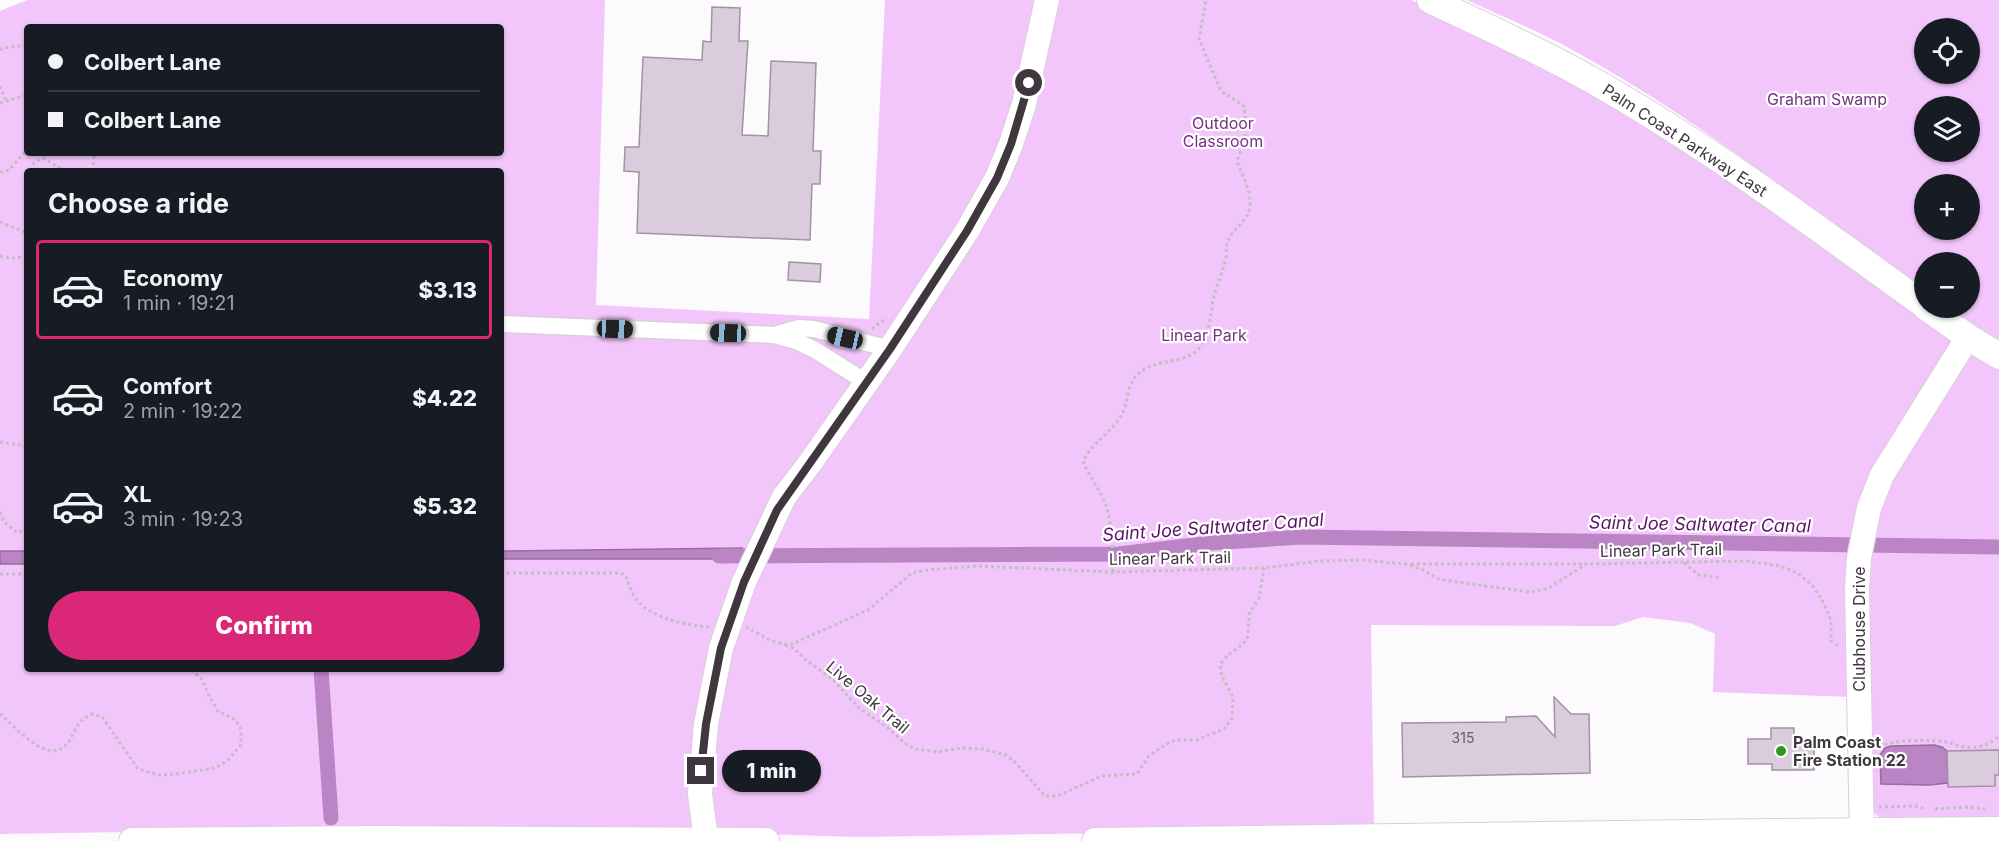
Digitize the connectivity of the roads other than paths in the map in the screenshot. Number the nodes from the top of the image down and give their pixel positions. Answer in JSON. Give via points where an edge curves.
{"nodes":[{"id":1,"x":1047,"y":0,"type":"edge"},
{"id":2,"x":1430,"y":0,"type":"edge"},
{"id":3,"x":1914,"y":297,"type":"edge"},
{"id":4,"x":1942,"y":318,"type":"edge"},
{"id":5,"x":504,"y":324,"type":"edge"},
{"id":6,"x":774,"y":335,"type":"junction"},
{"id":7,"x":1968,"y":337,"type":"junction"},
{"id":8,"x":890,"y":349,"type":"junction"},
{"id":9,"x":1999,"y":356,"type":"edge"},
{"id":10,"x":866,"y":382,"type":"junction"},
{"id":11,"x":1995,"y":820,"type":"edge"},
{"id":12,"x":1862,"y":837,"type":"edge"},
{"id":13,"x":1424,"y":839,"type":"edge"},
{"id":14,"x":707,"y":840,"type":"edge"},
{"id":15,"x":132,"y":841,"type":"edge"},
{"id":16,"x":766,"y":841,"type":"edge"},
{"id":17,"x":1095,"y":841,"type":"edge"}],
"edges":[{"from":1,"to":8,"type":"street","via":[[1024,104],[997,178]]},
{"from":2,"to":3,"type":"main road","name":"Palm Coast Parkway East","via":[[1563,65],[1671,128]]},
{"from":4,"to":7,"type":"main road","name":"Palm Coast Parkway East"},
{"from":5,"to":6,"type":"street"},
{"from":6,"to":8,"type":"street","via":[[799,328]]},
{"from":6,"to":10,"type":"street","via":[[815,350]]},
{"from":7,"to":9,"type":"main road","name":"Palm Coast Parkway East"},
{"from":7,"to":12,"type":"street","name":"Clubhouse Drive","via":[[1882,475],[1862,541],[1857,588]]},
{"from":8,"to":10,"type":"street"},
{"from":10,"to":14,"type":"street","via":[[780,503],[727,628],[713,683],[701,771]]},
{"from":11,"to":12,"type":"main road"},
{"from":12,"to":13,"type":"main road","via":[[1769,832]]},
{"from":13,"to":17,"type":"main road"},
{"from":14,"to":15,"type":"main road"},
{"from":14,"to":16,"type":"main road"}]}
